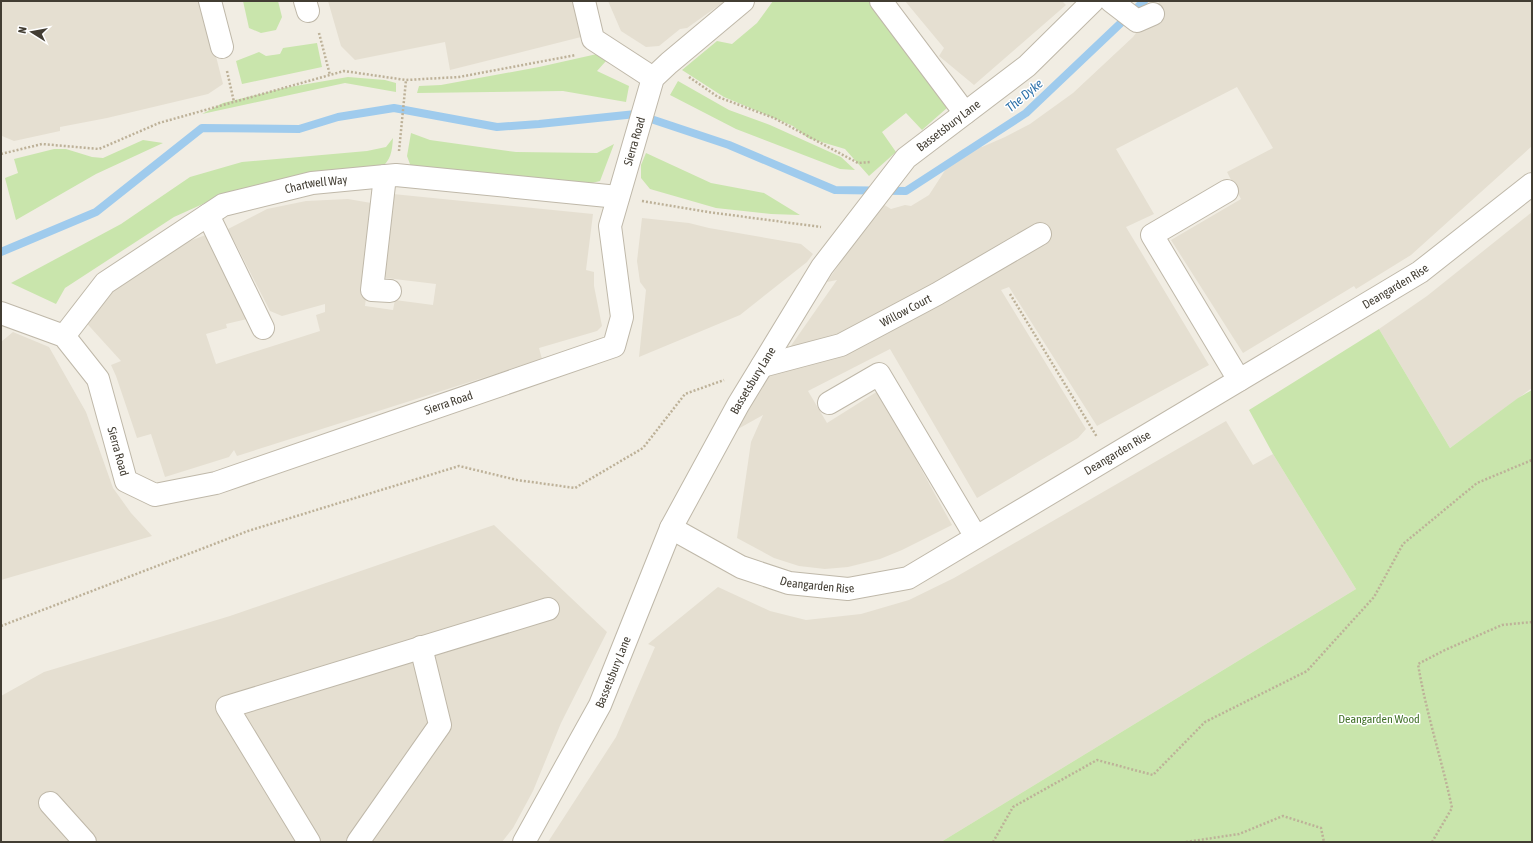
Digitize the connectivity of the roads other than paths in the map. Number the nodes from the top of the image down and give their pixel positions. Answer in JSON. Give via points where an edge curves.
{"nodes":[{"id":1,"x":210,"y":1,"type":"edge"},
{"id":2,"x":584,"y":1,"type":"edge"},
{"id":3,"x":743,"y":1,"type":"edge"},
{"id":4,"x":881,"y":1,"type":"edge"},
{"id":5,"x":1093,"y":1,"type":"edge"},
{"id":6,"x":1115,"y":4,"type":"edge"},
{"id":7,"x":1145,"y":18,"type":"dead end"},
{"id":8,"x":222,"y":47,"type":"road end"},
{"id":9,"x":651,"y":87,"type":"junction"},
{"id":10,"x":965,"y":113,"type":"junction"},
{"id":11,"x":385,"y":176,"type":"junction"},
{"id":12,"x":1532,"y":184,"type":"edge"},
{"id":13,"x":1227,"y":192,"type":"dead end"},
{"id":14,"x":618,"y":197,"type":"junction"},
{"id":15,"x":208,"y":215,"type":"junction"},
{"id":16,"x":1040,"y":234,"type":"dead end"},
{"id":17,"x":390,"y":291,"type":"dead end"},
{"id":18,"x":1,"y":313,"type":"edge"},
{"id":19,"x":263,"y":328,"type":"dead end"},
{"id":20,"x":64,"y":336,"type":"junction"},
{"id":21,"x":762,"y":366,"type":"junction"},
{"id":22,"x":1239,"y":380,"type":"junction"},
{"id":23,"x":829,"y":403,"type":"dead end"},
{"id":24,"x":672,"y":528,"type":"junction"},
{"id":25,"x":976,"y":537,"type":"junction"},
{"id":26,"x":548,"y":609,"type":"dead end"},
{"id":27,"x":421,"y":647,"type":"junction"},
{"id":28,"x":50,"y":803,"type":"dead end"},
{"id":29,"x":85,"y":842,"type":"edge"},
{"id":30,"x":309,"y":842,"type":"edge"},
{"id":31,"x":358,"y":842,"type":"edge"},
{"id":32,"x":524,"y":842,"type":"edge"}],
"edges":[{"from":1,"to":8,"type":"street"},
{"from":2,"to":9,"type":"street","via":[[593,39],[609,49]]},
{"from":3,"to":9,"type":"street","name":"Sierra Road","via":[[669,63]]},
{"from":4,"to":10,"type":"street"},
{"from":5,"to":10,"type":"street","name":"Bassetsbury Lane","via":[[1027,66]]},
{"from":6,"to":7,"type":"street"},
{"from":9,"to":14,"type":"street","name":"Sierra Road"},
{"from":10,"to":21,"type":"street","name":"Bassetsbury Lane","via":[[903,162],[822,267]]},
{"from":11,"to":14,"type":"street","name":"Chartwell Way"},
{"from":11,"to":15,"type":"street","name":"Chartwell Way","via":[[312,183],[224,205]]},
{"from":11,"to":17,"type":"street","via":[[372,290]]},
{"from":12,"to":22,"type":"street","name":"Deangarden Rise","via":[[1420,272]]},
{"from":13,"to":22,"type":"street","via":[[1152,236]]},
{"from":14,"to":20,"type":"street","name":"Sierra Road","via":[[610,226],[622,317],[614,346],[216,484],[155,496],[126,481],[98,379]]},
{"from":15,"to":19,"type":"street"},
{"from":15,"to":20,"type":"street","name":"Chartwell Way","via":[[105,283]]},
{"from":16,"to":21,"type":"street","name":"Willow Court","via":[[937,294],[841,345]]},
{"from":18,"to":20,"type":"street"},
{"from":21,"to":24,"type":"street","name":"Bassetsbury Lane","via":[[738,405]]},
{"from":22,"to":25,"type":"street","name":"Deangarden Rise"},
{"from":23,"to":25,"type":"street","via":[[879,374]]},
{"from":24,"to":25,"type":"street","name":"Deangarden Rise","via":[[741,567],[789,583],[848,589],[908,578]]},
{"from":24,"to":32,"type":"street","name":"Bassetsbury Lane","via":[[600,706]]},
{"from":26,"to":27,"type":"street"},
{"from":27,"to":30,"type":"street","via":[[227,707]]},
{"from":27,"to":31,"type":"street","via":[[440,725]]},
{"from":28,"to":29,"type":"street"}]}
